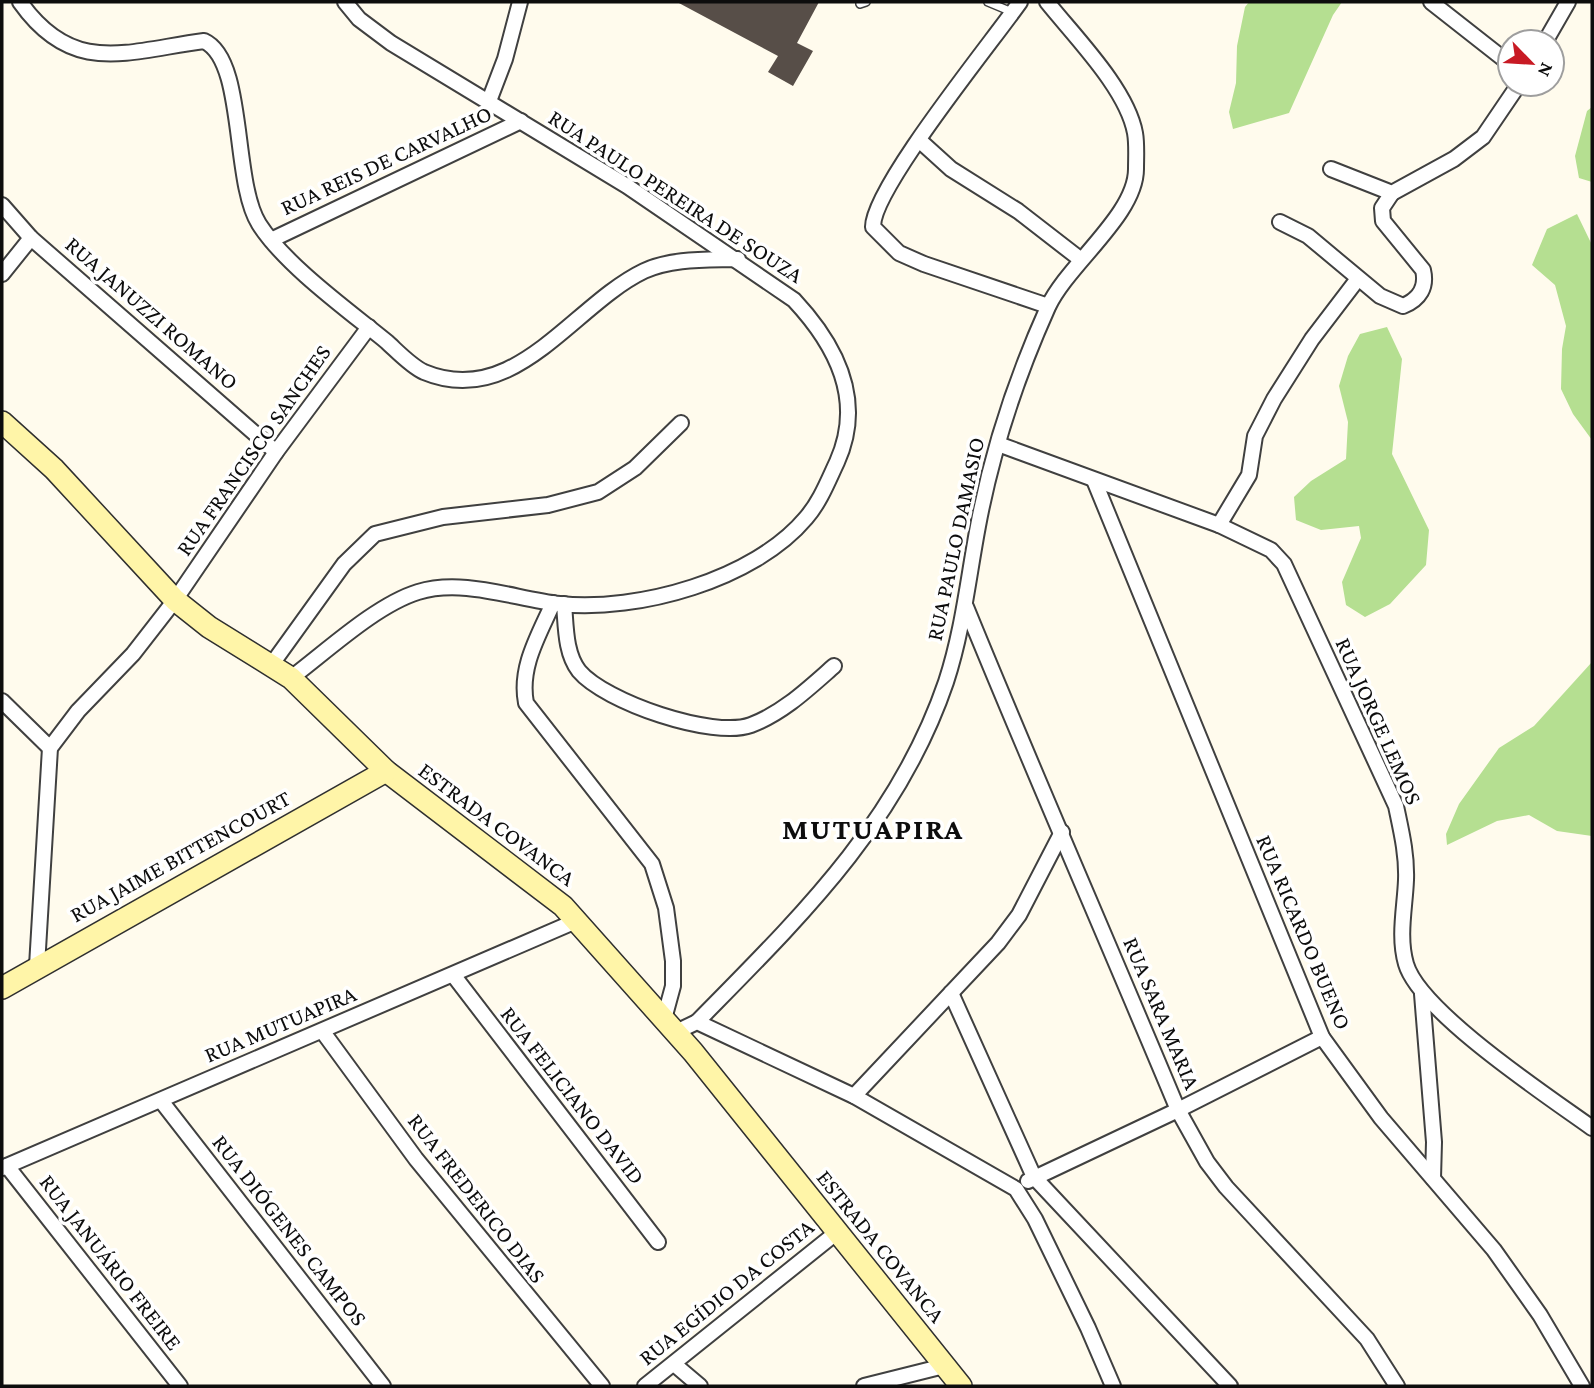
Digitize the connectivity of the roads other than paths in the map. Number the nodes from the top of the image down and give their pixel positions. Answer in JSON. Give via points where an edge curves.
{"nodes":[{"id":1,"x":20,"y":2,"type":"edge"},
{"id":2,"x":345,"y":2,"type":"edge"},
{"id":3,"x":520,"y":2,"type":"edge"},
{"id":4,"x":988,"y":2,"type":"edge"},
{"id":5,"x":1047,"y":2,"type":"edge"},
{"id":6,"x":1431,"y":2,"type":"edge"},
{"id":7,"x":1569,"y":2,"type":"edge"},
{"id":8,"x":1016,"y":7,"type":"edge"},
{"id":9,"x":1553,"y":28,"type":"edge"},
{"id":10,"x":1496,"y":53,"type":"edge"},
{"id":11,"x":1509,"y":98,"type":"edge"},
{"id":12,"x":489,"y":101,"type":"junction"},
{"id":13,"x":520,"y":121,"type":"junction"},
{"id":14,"x":919,"y":141,"type":"junction"},
{"id":15,"x":1331,"y":169,"type":"dead end"},
{"id":16,"x":1392,"y":193,"type":"junction"},
{"id":17,"x":2,"y":205,"type":"edge"},
{"id":18,"x":1280,"y":222,"type":"dead end"},
{"id":19,"x":31,"y":238,"type":"junction"},
{"id":20,"x":271,"y":240,"type":"junction"},
{"id":21,"x":738,"y":259,"type":"junction"},
{"id":22,"x":1080,"y":259,"type":"junction"},
{"id":23,"x":2,"y":274,"type":"edge"},
{"id":24,"x":1357,"y":280,"type":"junction"},
{"id":25,"x":1048,"y":306,"type":"junction"},
{"id":26,"x":369,"y":327,"type":"junction"},
{"id":27,"x":2,"y":422,"type":"edge"},
{"id":28,"x":681,"y":423,"type":"dead end"},
{"id":29,"x":998,"y":443,"type":"junction"},
{"id":30,"x":276,"y":452,"type":"junction"},
{"id":31,"x":1094,"y":480,"type":"junction"},
{"id":32,"x":1219,"y":525,"type":"junction"},
{"id":33,"x":175,"y":600,"type":"junction"},
{"id":34,"x":558,"y":604,"type":"junction"},
{"id":35,"x":966,"y":607,"type":"junction"},
{"id":36,"x":272,"y":664,"type":"junction"},
{"id":37,"x":834,"y":666,"type":"dead end"},
{"id":38,"x":291,"y":678,"type":"junction"},
{"id":39,"x":2,"y":701,"type":"edge"},
{"id":40,"x":50,"y":748,"type":"junction"},
{"id":41,"x":386,"y":771,"type":"junction"},
{"id":42,"x":1062,"y":832,"type":"junction"},
{"id":43,"x":576,"y":921,"type":"junction"},
{"id":44,"x":37,"y":966,"type":"junction"},
{"id":45,"x":454,"y":976,"type":"junction"},
{"id":46,"x":2,"y":988,"type":"edge"},
{"id":47,"x":951,"y":993,"type":"junction"},
{"id":48,"x":1422,"y":994,"type":"junction"},
{"id":49,"x":697,"y":1022,"type":"junction"},
{"id":50,"x":670,"y":1026,"type":"junction"},
{"id":51,"x":323,"y":1032,"type":"junction"},
{"id":52,"x":1322,"y":1037,"type":"junction"},
{"id":53,"x":854,"y":1096,"type":"junction"},
{"id":54,"x":162,"y":1102,"type":"junction"},
{"id":55,"x":1178,"y":1110,"type":"junction"},
{"id":56,"x":1592,"y":1128,"type":"edge"},
{"id":57,"x":4,"y":1167,"type":"edge"},
{"id":58,"x":1034,"y":1177,"type":"junction"},
{"id":59,"x":1433,"y":1178,"type":"junction"},
{"id":60,"x":1016,"y":1189,"type":"junction"},
{"id":61,"x":836,"y":1233,"type":"junction"},
{"id":62,"x":658,"y":1241,"type":"dead end"},
{"id":63,"x":674,"y":1364,"type":"junction"},
{"id":64,"x":944,"y":1366,"type":"junction"},
{"id":65,"x":180,"y":1386,"type":"edge"},
{"id":66,"x":383,"y":1386,"type":"edge"},
{"id":67,"x":602,"y":1386,"type":"edge"},
{"id":68,"x":645,"y":1386,"type":"edge"},
{"id":69,"x":699,"y":1386,"type":"edge"},
{"id":70,"x":864,"y":1386,"type":"edge"},
{"id":71,"x":961,"y":1386,"type":"edge"},
{"id":72,"x":1113,"y":1386,"type":"edge"},
{"id":73,"x":1230,"y":1386,"type":"edge"},
{"id":74,"x":1397,"y":1386,"type":"edge"},
{"id":75,"x":1582,"y":1386,"type":"edge"}],
"edges":[{"from":1,"to":20,"type":"street","via":[[52,38],[87,53],[115,54],[204,41],[216,46],[233,96],[248,198]]},
{"from":2,"to":12,"type":"street","name":"RUA PAULO PEREIRA DE SOUZA","via":[[391,43]]},
{"from":3,"to":12,"type":"street"},
{"from":4,"to":8,"type":"lane"},
{"from":5,"to":22,"type":"street","name":"RUA PAULO DAMASIO","via":[[1120,96],[1136,134],[1136,174],[1125,202]]},
{"from":6,"to":10,"type":"street"},
{"from":7,"to":9,"type":"street"},
{"from":8,"to":14,"type":"street"},
{"from":11,"to":16,"type":"street","via":[[1483,137],[1454,159]]},
{"from":12,"to":13,"type":"street","name":"RUA PAULO PEREIRA DE SOUZA"},
{"from":13,"to":20,"type":"street","name":"RUA REIS DE CARVALHO"},
{"from":13,"to":21,"type":"street","name":"RUA PAULO PEREIRA DE SOUZA"},
{"from":14,"to":22,"type":"street","via":[[951,169],[1018,211]]},
{"from":14,"to":25,"type":"street","via":[[884,192],[873,214],[873,227],[899,253]]},
{"from":15,"to":16,"type":"street"},
{"from":16,"to":24,"type":"street","via":[[1381,208],[1383,221],[1423,270],[1423,288],[1411,303],[1395,305]]},
{"from":17,"to":19,"type":"street","name":"RUA JANUZZI ROMANO"},
{"from":18,"to":24,"type":"street","via":[[1308,236]]},
{"from":19,"to":23,"type":"street"},
{"from":19,"to":30,"type":"street","name":"RUA JANUZZI ROMANO"},
{"from":20,"to":26,"type":"street"},
{"from":21,"to":26,"type":"street","via":[[663,264],[643,271],[555,338],[484,380],[422,371]]},
{"from":21,"to":34,"type":"street","name":"RUA PAULO PEREIRA DE SOUZA","via":[[794,300],[835,352],[848,410],[839,456],[825,488],[806,518],[773,549],[734,571],[635,603]]},
{"from":22,"to":25,"type":"street","name":"RUA PAULO DAMASIO"},
{"from":24,"to":32,"type":"street","via":[[1274,399],[1255,436],[1249,475]]},
{"from":25,"to":29,"type":"street","name":"RUA PAULO DAMASIO"},
{"from":26,"to":30,"type":"street","name":"RUA FRANCISCO SANCHES"},
{"from":27,"to":33,"type":"street","name":"ESTRADA COVANCA","via":[[54,469]]},
{"from":28,"to":36,"type":"street","via":[[635,468],[598,492],[548,505],[443,517],[376,534],[344,564]]},
{"from":29,"to":31,"type":"street","name":"RUA JORGE LEMOS"},
{"from":29,"to":35,"type":"street","name":"RUA PAULO DAMASIO","via":[[978,527]]},
{"from":30,"to":33,"type":"street","name":"RUA FRANCISCO SANCHES"},
{"from":31,"to":32,"type":"street","name":"RUA JORGE LEMOS"},
{"from":31,"to":52,"type":"street","name":"RUA RICARDO BUENO"},
{"from":32,"to":48,"type":"street","name":"RUA JORGE LEMOS","via":[[1271,550],[1284,564],[1396,806],[1405,848],[1405,963]]},
{"from":33,"to":36,"type":"street","name":"ESTRADA COVANCA","via":[[209,627]]},
{"from":33,"to":40,"type":"street","name":"RUA FRANCISCO SANCHES"},
{"from":34,"to":37,"type":"street","via":[[568,648],[587,679],[664,716],[707,729],[752,724],[794,701]]},
{"from":34,"to":38,"type":"street","name":"RUA PAULO PEREIRA DE SOUZA","via":[[473,590],[418,592],[377,614]]},
{"from":34,"to":50,"type":"street","via":[[526,668],[522,685],[526,703],[652,864],[666,908],[673,961]]},
{"from":35,"to":42,"type":"street","name":"RUA SARA MARIA"},
{"from":35,"to":49,"type":"street","name":"RUA PAULO DAMASIO","via":[[946,681],[899,788],[849,858]]},
{"from":36,"to":38,"type":"street","name":"ESTRADA COVANCA"},
{"from":38,"to":41,"type":"street","name":"ESTRADA COVANCA"},
{"from":39,"to":40,"type":"street"},
{"from":40,"to":44,"type":"street"},
{"from":41,"to":43,"type":"street","name":"ESTRADA COVANCA","via":[[539,886]]},
{"from":41,"to":44,"type":"street","name":"RUA JAIME BITTENCOURT"},
{"from":42,"to":47,"type":"street","via":[[1019,915]]},
{"from":42,"to":55,"type":"street","name":"RUA SARA MARIA"},
{"from":43,"to":45,"type":"street","name":"RUA MUTUAPIRA"},
{"from":43,"to":50,"type":"street","name":"ESTRADA COVANCA"},
{"from":44,"to":46,"type":"street","name":"RUA JAIME BITTENCOURT"},
{"from":45,"to":51,"type":"street","name":"RUA MUTUAPIRA"},
{"from":45,"to":62,"type":"street","name":"RUA FELICIANO DAVID"},
{"from":47,"to":53,"type":"street"},
{"from":47,"to":58,"type":"street"},
{"from":48,"to":56,"type":"street","name":"RUA JORGE LEMOS","via":[[1508,1068]]},
{"from":48,"to":59,"type":"street"},
{"from":49,"to":50,"type":"street","name":"RUA PAULO DAMASIO"},
{"from":49,"to":53,"type":"street"},
{"from":50,"to":61,"type":"street","name":"ESTRADA COVANCA"},
{"from":51,"to":54,"type":"street","name":"RUA MUTUAPIRA"},
{"from":51,"to":67,"type":"street","name":"RUA FREDERICO DIAS","via":[[416,1158]]},
{"from":52,"to":55,"type":"street"},
{"from":52,"to":59,"type":"street","name":"RUA RICARDO BUENO","via":[[1381,1118]]},
{"from":53,"to":60,"type":"street"},
{"from":54,"to":57,"type":"street","name":"RUA MUTUAPIRA"},
{"from":54,"to":66,"type":"street","name":"RUA DIÓGENES CAMPOS"},
{"from":55,"to":58,"type":"street"},
{"from":55,"to":74,"type":"street","name":"RUA SARA MARIA","via":[[1226,1187],[1367,1339]]},
{"from":57,"to":65,"type":"street","name":"RUA JANUÁRIO FREIRE"},
{"from":58,"to":60,"type":"street"},
{"from":58,"to":73,"type":"street"},
{"from":59,"to":75,"type":"street","name":"RUA RICARDO BUENO","via":[[1525,1293]]},
{"from":60,"to":72,"type":"street"},
{"from":61,"to":63,"type":"street","name":"RUA EGÍDIO DA COSTA"},
{"from":61,"to":64,"type":"street","name":"ESTRADA COVANCA"},
{"from":63,"to":68,"type":"street","name":"RUA EGÍDIO DA COSTA"},
{"from":63,"to":69,"type":"street"},
{"from":64,"to":70,"type":"street"},
{"from":64,"to":71,"type":"street","name":"ESTRADA COVANCA"}]}
